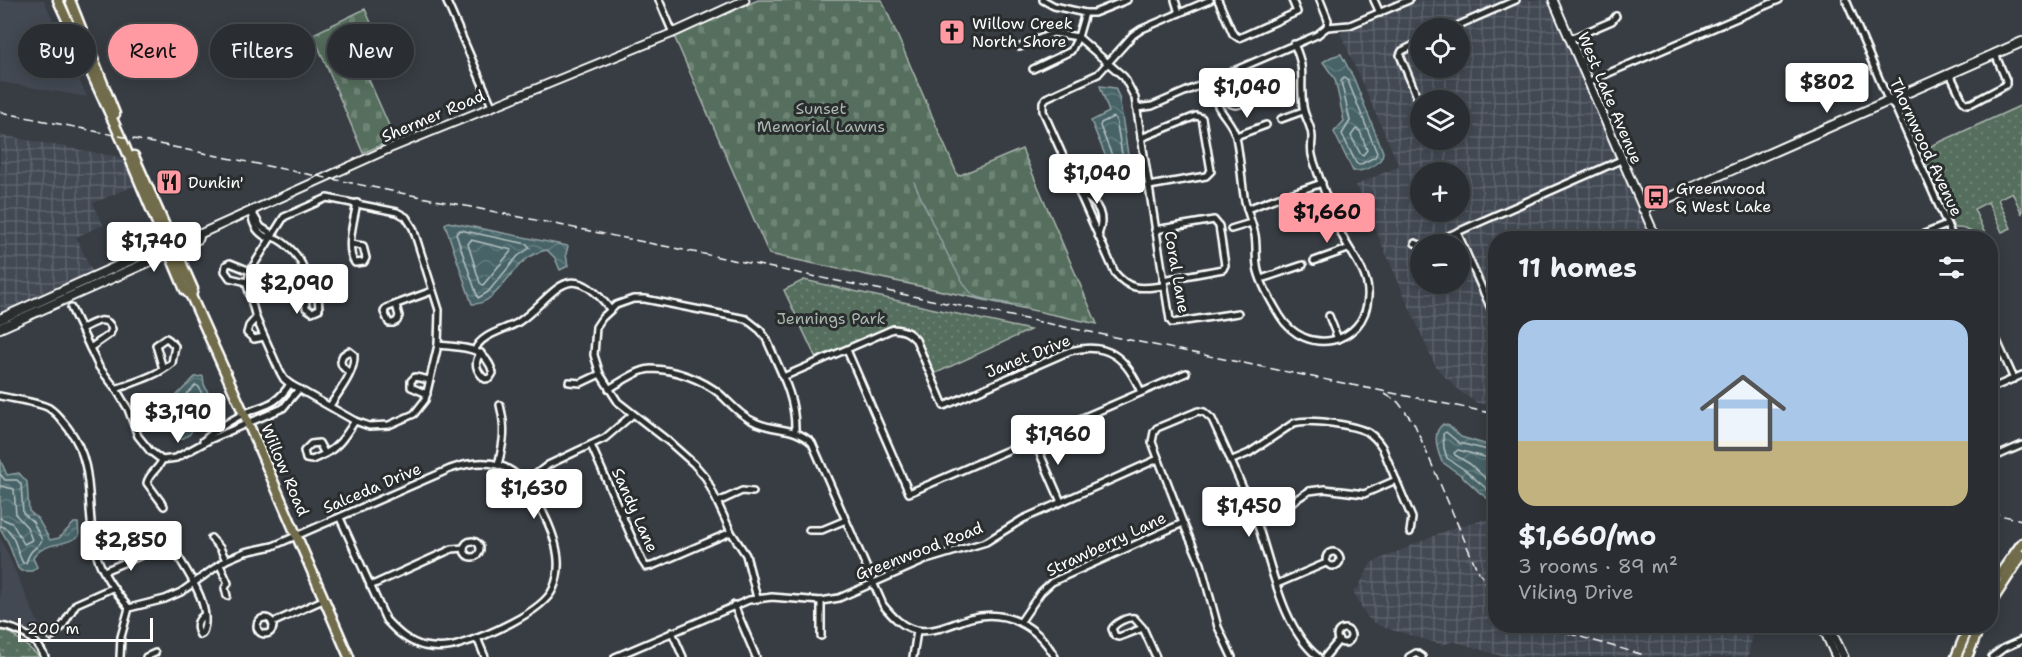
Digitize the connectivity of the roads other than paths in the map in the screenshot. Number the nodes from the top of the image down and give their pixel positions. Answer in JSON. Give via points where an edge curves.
{"nodes":[{"id":1,"x":57,"y":0,"type":"edge"},
{"id":2,"x":72,"y":0,"type":"edge"},
{"id":3,"x":446,"y":0,"type":"edge"},
{"id":4,"x":659,"y":0,"type":"edge"},
{"id":5,"x":745,"y":0,"type":"edge"},
{"id":6,"x":1043,"y":0,"type":"edge"},
{"id":7,"x":1127,"y":0,"type":"edge"},
{"id":8,"x":1175,"y":0,"type":"edge"},
{"id":9,"x":1210,"y":0,"type":"edge"},
{"id":10,"x":1218,"y":0,"type":"edge"},
{"id":11,"x":1292,"y":0,"type":"edge"},
{"id":12,"x":1320,"y":0,"type":"edge"},
{"id":13,"x":1374,"y":0,"type":"edge"},
{"id":14,"x":1409,"y":0,"type":"edge"},
{"id":15,"x":1516,"y":0,"type":"edge"},
{"id":16,"x":1553,"y":0,"type":"edge"},
{"id":17,"x":1779,"y":0,"type":"edge"},
{"id":18,"x":1846,"y":0,"type":"edge"},
{"id":19,"x":1394,"y":3,"type":"edge"},
{"id":20,"x":1085,"y":13,"type":"junction"},
{"id":21,"x":1179,"y":13,"type":"junction"},
{"id":22,"x":1380,"y":13,"type":"junction"},
{"id":23,"x":1616,"y":16,"type":"dead end"},
{"id":24,"x":1470,"y":20,"type":"edge"},
{"id":25,"x":1327,"y":27,"type":"junction"},
{"id":26,"x":673,"y":33,"type":"junction"},
{"id":27,"x":1078,"y":37,"type":"junction"},
{"id":28,"x":1570,"y":39,"type":"junction"},
{"id":29,"x":2022,"y":42,"type":"edge"},
{"id":30,"x":1294,"y":44,"type":"junction"},
{"id":31,"x":1020,"y":47,"type":"dead end"},
{"id":32,"x":1410,"y":47,"type":"edge"},
{"id":33,"x":1995,"y":54,"type":"junction"},
{"id":34,"x":1109,"y":63,"type":"junction"},
{"id":35,"x":1033,"y":69,"type":"dead end"},
{"id":36,"x":1950,"y":74,"type":"junction"},
{"id":37,"x":1210,"y":80,"type":"junction"},
{"id":38,"x":1588,"y":82,"type":"junction"},
{"id":39,"x":1414,"y":90,"type":"edge"},
{"id":40,"x":1226,"y":98,"type":"dead end"},
{"id":41,"x":1890,"y":100,"type":"junction"},
{"id":42,"x":1216,"y":102,"type":"junction"},
{"id":43,"x":492,"y":106,"type":"junction"},
{"id":44,"x":1136,"y":108,"type":"junction"},
{"id":45,"x":1303,"y":111,"type":"junction"},
{"id":46,"x":1281,"y":119,"type":"dead end"},
{"id":47,"x":1266,"y":124,"type":"dead end"},
{"id":48,"x":1236,"y":136,"type":"junction"},
{"id":49,"x":1141,"y":138,"type":"junction"},
{"id":50,"x":1621,"y":159,"type":"junction"},
{"id":51,"x":1322,"y":183,"type":"junction"},
{"id":52,"x":1149,"y":186,"type":"junction"},
{"id":53,"x":1290,"y":194,"type":"dead end"},
{"id":54,"x":1080,"y":195,"type":"junction"},
{"id":55,"x":1279,"y":198,"type":"dead end"},
{"id":56,"x":357,"y":203,"type":"junction"},
{"id":57,"x":1247,"y":209,"type":"junction"},
{"id":58,"x":1643,"y":209,"type":"junction"},
{"id":59,"x":250,"y":210,"type":"junction"},
{"id":60,"x":1251,"y":223,"type":"junction"},
{"id":61,"x":1947,"y":225,"type":"junction"},
{"id":62,"x":1231,"y":229,"type":"dead end"},
{"id":63,"x":1155,"y":230,"type":"junction"},
{"id":64,"x":1653,"y":231,"type":"edge"},
{"id":65,"x":1932,"y":231,"type":"edge"},
{"id":66,"x":1950,"y":231,"type":"edge"},
{"id":67,"x":1457,"y":232,"type":"junction"},
{"id":68,"x":1452,"y":234,"type":"edge"},
{"id":69,"x":270,"y":236,"type":"junction"},
{"id":70,"x":1098,"y":236,"type":"junction"},
{"id":71,"x":351,"y":244,"type":"dead end"},
{"id":72,"x":171,"y":247,"type":"junction"},
{"id":73,"x":1348,"y":249,"type":"junction"},
{"id":74,"x":1314,"y":261,"type":"dead end"},
{"id":75,"x":1303,"y":265,"type":"dead end"},
{"id":76,"x":250,"y":271,"type":"junction"},
{"id":77,"x":1261,"y":279,"type":"junction"},
{"id":78,"x":248,"y":282,"type":"junction"},
{"id":79,"x":1164,"y":283,"type":"junction"},
{"id":80,"x":305,"y":291,"type":"dead end"},
{"id":81,"x":432,"y":291,"type":"junction"},
{"id":82,"x":1488,"y":302,"type":"edge"},
{"id":83,"x":396,"y":305,"type":"dead end"},
{"id":84,"x":71,"y":308,"type":"dead end"},
{"id":85,"x":610,"y":309,"type":"junction"},
{"id":86,"x":1238,"y":313,"type":"dead end"},
{"id":87,"x":1329,"y":316,"type":"dead end"},
{"id":88,"x":256,"y":318,"type":"junction"},
{"id":89,"x":0,"y":319,"type":"edge"},
{"id":90,"x":0,"y":328,"type":"edge"},
{"id":91,"x":81,"y":329,"type":"junction"},
{"id":92,"x":264,"y":337,"type":"junction"},
{"id":93,"x":1338,"y":339,"type":"junction"},
{"id":94,"x":1998,"y":343,"type":"edge"},
{"id":95,"x":438,"y":345,"type":"junction"},
{"id":96,"x":90,"y":348,"type":"junction"},
{"id":97,"x":847,"y":350,"type":"junction"},
{"id":98,"x":163,"y":369,"type":"junction"},
{"id":99,"x":350,"y":373,"type":"dead end"},
{"id":100,"x":1186,"y":373,"type":"dead end"},
{"id":101,"x":600,"y":374,"type":"junction"},
{"id":102,"x":2022,"y":375,"type":"edge"},
{"id":103,"x":783,"y":377,"type":"junction"},
{"id":104,"x":2014,"y":379,"type":"junction"},
{"id":105,"x":430,"y":380,"type":"junction"},
{"id":106,"x":569,"y":382,"type":"dead end"},
{"id":107,"x":290,"y":384,"type":"junction"},
{"id":108,"x":1998,"y":386,"type":"edge"},
{"id":109,"x":116,"y":389,"type":"junction"},
{"id":110,"x":299,"y":389,"type":"junction"},
{"id":111,"x":609,"y":389,"type":"junction"},
{"id":112,"x":1141,"y":392,"type":"junction"},
{"id":113,"x":426,"y":394,"type":"junction"},
{"id":114,"x":0,"y":396,"type":"edge"},
{"id":115,"x":500,"y":405,"type":"dead end"},
{"id":116,"x":330,"y":406,"type":"junction"},
{"id":117,"x":244,"y":414,"type":"junction"},
{"id":118,"x":632,"y":415,"type":"junction"},
{"id":119,"x":355,"y":421,"type":"junction"},
{"id":120,"x":249,"y":425,"type":"junction"},
{"id":121,"x":216,"y":430,"type":"junction"},
{"id":122,"x":795,"y":431,"type":"junction"},
{"id":123,"x":219,"y":436,"type":"junction"},
{"id":124,"x":1034,"y":440,"type":"junction"},
{"id":125,"x":591,"y":445,"type":"junction"},
{"id":126,"x":2022,"y":445,"type":"edge"},
{"id":127,"x":200,"y":446,"type":"junction"},
{"id":128,"x":325,"y":454,"type":"dead end"},
{"id":129,"x":1998,"y":456,"type":"edge"},
{"id":130,"x":1158,"y":459,"type":"junction"},
{"id":131,"x":162,"y":460,"type":"junction"},
{"id":132,"x":1230,"y":461,"type":"junction"},
{"id":133,"x":498,"y":465,"type":"junction"},
{"id":134,"x":1396,"y":480,"type":"junction"},
{"id":135,"x":526,"y":482,"type":"junction"},
{"id":136,"x":753,"y":492,"type":"dead end"},
{"id":137,"x":718,"y":502,"type":"junction"},
{"id":138,"x":1061,"y":502,"type":"junction"},
{"id":139,"x":164,"y":506,"type":"dead end"},
{"id":140,"x":340,"y":518,"type":"junction"},
{"id":141,"x":1256,"y":519,"type":"junction"},
{"id":142,"x":846,"y":520,"type":"junction"},
{"id":143,"x":1183,"y":523,"type":"junction"},
{"id":144,"x":809,"y":530,"type":"dead end"},
{"id":145,"x":731,"y":532,"type":"junction"},
{"id":146,"x":1410,"y":532,"type":"dead end"},
{"id":147,"x":297,"y":535,"type":"junction"},
{"id":148,"x":211,"y":538,"type":"dead end"},
{"id":149,"x":2022,"y":543,"type":"edge"},
{"id":150,"x":464,"y":548,"type":"dead end"},
{"id":151,"x":149,"y":552,"type":"dead end"},
{"id":152,"x":176,"y":553,"type":"dead end"},
{"id":153,"x":2022,"y":555,"type":"edge"},
{"id":154,"x":226,"y":560,"type":"junction"},
{"id":155,"x":1326,"y":563,"type":"dead end"},
{"id":156,"x":220,"y":565,"type":"junction"},
{"id":157,"x":104,"y":571,"type":"junction"},
{"id":158,"x":1998,"y":577,"type":"edge"},
{"id":159,"x":873,"y":582,"type":"junction"},
{"id":160,"x":195,"y":584,"type":"junction"},
{"id":161,"x":1277,"y":584,"type":"junction"},
{"id":162,"x":370,"y":586,"type":"junction"},
{"id":163,"x":112,"y":588,"type":"junction"},
{"id":164,"x":1998,"y":592,"type":"edge"},
{"id":165,"x":227,"y":596,"type":"dead end"},
{"id":166,"x":757,"y":598,"type":"junction"},
{"id":167,"x":325,"y":599,"type":"junction"},
{"id":168,"x":821,"y":601,"type":"junction"},
{"id":169,"x":734,"y":605,"type":"junction"},
{"id":170,"x":129,"y":608,"type":"junction"},
{"id":171,"x":204,"y":615,"type":"dead end"},
{"id":172,"x":1021,"y":621,"type":"junction"},
{"id":173,"x":272,"y":623,"type":"dead end"},
{"id":174,"x":0,"y":626,"type":"edge"},
{"id":175,"x":1144,"y":630,"type":"junction"},
{"id":176,"x":917,"y":631,"type":"junction"},
{"id":177,"x":672,"y":632,"type":"junction"},
{"id":178,"x":1825,"y":633,"type":"edge"},
{"id":179,"x":1832,"y":633,"type":"edge"},
{"id":180,"x":1966,"y":633,"type":"edge"},
{"id":181,"x":1977,"y":633,"type":"edge"},
{"id":182,"x":821,"y":636,"type":"dead end"},
{"id":183,"x":51,"y":637,"type":"dead end"},
{"id":184,"x":477,"y":638,"type":"junction"},
{"id":185,"x":1339,"y":640,"type":"dead end"},
{"id":186,"x":2022,"y":640,"type":"edge"},
{"id":187,"x":155,"y":653,"type":"dead end"},
{"id":188,"x":45,"y":657,"type":"edge"},
{"id":189,"x":120,"y":657,"type":"edge"},
{"id":190,"x":146,"y":657,"type":"edge"},
{"id":191,"x":350,"y":657,"type":"edge"},
{"id":192,"x":485,"y":657,"type":"edge"},
{"id":193,"x":615,"y":657,"type":"edge"},
{"id":194,"x":683,"y":657,"type":"edge"},
{"id":195,"x":756,"y":657,"type":"edge"},
{"id":196,"x":913,"y":657,"type":"edge"},
{"id":197,"x":1055,"y":657,"type":"edge"},
{"id":198,"x":1156,"y":657,"type":"edge"},
{"id":199,"x":1232,"y":657,"type":"edge"},
{"id":200,"x":1318,"y":657,"type":"edge"},
{"id":201,"x":1325,"y":657,"type":"edge"},
{"id":202,"x":1408,"y":657,"type":"edge"},
{"id":203,"x":1422,"y":657,"type":"edge"},
{"id":204,"x":1836,"y":657,"type":"edge"},
{"id":205,"x":1844,"y":657,"type":"edge"},
{"id":206,"x":1956,"y":657,"type":"edge"},
{"id":207,"x":1967,"y":657,"type":"edge"},
{"id":208,"x":1992,"y":657,"type":"edge"}],
"edges":[{"from":1,"to":72,"type":"main road","name":"Willow Road"},
{"from":2,"to":72,"type":"main road","name":"Willow Road"},
{"from":3,"to":43,"type":"street"},
{"from":4,"to":26,"type":"street"},
{"from":5,"to":26,"type":"street","name":"Shermer Road"},
{"from":6,"to":20,"type":"street"},
{"from":7,"to":20,"type":"street"},
{"from":8,"to":21,"type":"street"},
{"from":9,"to":21,"type":"street"},
{"from":10,"to":11,"type":"street","via":[[1233,34],[1239,38],[1297,12]]},
{"from":12,"to":25,"type":"street"},
{"from":13,"to":22,"type":"street"},
{"from":14,"to":19,"type":"street"},
{"from":15,"to":24,"type":"street"},
{"from":16,"to":28,"type":"street","name":"West Lake Avenue"},
{"from":17,"to":38,"type":"street"},
{"from":18,"to":41,"type":"street","name":"Thornwood Avenue"},
{"from":19,"to":22,"type":"street"},
{"from":20,"to":27,"type":"street"},
{"from":21,"to":34,"type":"street","via":[[1133,35]]},
{"from":22,"to":25,"type":"street","via":[[1348,26]]},
{"from":23,"to":28,"type":"street"},
{"from":25,"to":30,"type":"street"},
{"from":26,"to":43,"type":"street","name":"Shermer Road"},
{"from":27,"to":31,"type":"street","via":[[1053,33]]},
{"from":27,"to":34,"type":"street","name":"Coral Lane"},
{"from":27,"to":35,"type":"street","via":[[1071,51]]},
{"from":28,"to":38,"type":"street","name":"West Lake Avenue"},
{"from":29,"to":33,"type":"main road"},
{"from":30,"to":37,"type":"street"},
{"from":30,"to":45,"type":"street","via":[[1303,66]]},
{"from":32,"to":39,"type":"street","via":[[1400,55]]},
{"from":33,"to":36,"type":"main road"},
{"from":33,"to":36,"type":"street","via":[[2006,85],[1972,103],[1963,101]]},
{"from":34,"to":44,"type":"street","name":"Coral Lane","via":[[1128,84]]},
{"from":34,"to":54,"type":"street","via":[[1093,77],[1043,102],[1043,111]]},
{"from":36,"to":41,"type":"main road"},
{"from":37,"to":42,"type":"street"},
{"from":37,"to":44,"type":"street","via":[[1152,106]]},
{"from":38,"to":50,"type":"street","name":"West Lake Avenue"},
{"from":40,"to":42,"type":"street"},
{"from":41,"to":58,"type":"main road"},
{"from":41,"to":61,"type":"street","name":"Thornwood Avenue"},
{"from":42,"to":48,"type":"street"},
{"from":43,"to":59,"type":"street","name":"Shermer Road"},
{"from":44,"to":49,"type":"street","name":"Coral Lane"},
{"from":45,"to":46,"type":"street"},
{"from":45,"to":51,"type":"street","via":[[1311,129],[1312,156]]},
{"from":47,"to":48,"type":"street"},
{"from":48,"to":57,"type":"street"},
{"from":49,"to":52,"type":"street","name":"Coral Lane"},
{"from":49,"to":52,"type":"street","via":[[1196,116],[1202,118],[1211,171],[1206,176]]},
{"from":50,"to":58,"type":"street","name":"West Lake Avenue"},
{"from":50,"to":67,"type":"street"},
{"from":51,"to":53,"type":"street"},
{"from":51,"to":73,"type":"street"},
{"from":52,"to":63,"type":"street","name":"Coral Lane"},
{"from":54,"to":70,"type":"street"},
{"from":54,"to":70,"type":"street","via":[[1090,199],[1100,212]]},
{"from":55,"to":57,"type":"street"},
{"from":56,"to":69,"type":"street","via":[[327,198],[284,217]]},
{"from":56,"to":71,"type":"street"},
{"from":56,"to":81,"type":"street","via":[[406,217]]},
{"from":57,"to":60,"type":"street"},
{"from":58,"to":64,"type":"street","name":"West Lake Avenue"},
{"from":59,"to":69,"type":"street"},
{"from":59,"to":72,"type":"street","name":"Shermer Road","via":[[200,234],[199,239]]},
{"from":60,"to":62,"type":"street"},
{"from":60,"to":77,"type":"street"},
{"from":61,"to":65,"type":"street"},
{"from":61,"to":66,"type":"street","name":"Thornwood Avenue"},
{"from":63,"to":79,"type":"street","name":"Coral Lane"},
{"from":63,"to":79,"type":"street","via":[[1214,220],[1219,226],[1223,269]]},
{"from":67,"to":68,"type":"street"},
{"from":67,"to":82,"type":"street"},
{"from":69,"to":76,"type":"street"},
{"from":69,"to":80,"type":"street","via":[[299,259]]},
{"from":70,"to":79,"type":"street","via":[[1115,273],[1126,285],[1142,289]]},
{"from":72,"to":89,"type":"main road","name":"Shermer Road"},
{"from":72,"to":90,"type":"main road","name":"Shermer Road"},
{"from":72,"to":117,"type":"main road","name":"Willow Road","via":[[185,290]]},
{"from":73,"to":74,"type":"street"},
{"from":73,"to":93,"type":"street","via":[[1366,279],[1368,298],[1360,323]]},
{"from":75,"to":77,"type":"street"},
{"from":76,"to":78,"type":"street"},
{"from":76,"to":78,"type":"street","via":[[226,265],[225,272],[230,278]]},
{"from":77,"to":93,"type":"street","via":[[1278,314],[1293,333],[1326,342]]},
{"from":78,"to":88,"type":"street"},
{"from":79,"to":86,"type":"street","name":"Coral Lane","via":[[1172,323]]},
{"from":81,"to":83,"type":"street"},
{"from":81,"to":95,"type":"street","via":[[439,310]]},
{"from":84,"to":91,"type":"street"},
{"from":85,"to":95,"type":"street","via":[[591,287],[569,283],[550,292],[518,322],[481,341],[478,352]]},
{"from":85,"to":101,"type":"street","via":[[594,339]]},
{"from":85,"to":103,"type":"street","via":[[624,301],[645,299],[746,319],[766,338]]},
{"from":87,"to":93,"type":"street"},
{"from":88,"to":92,"type":"street"},
{"from":88,"to":92,"type":"street","via":[[247,333],[254,339]]},
{"from":91,"to":96,"type":"street"},
{"from":91,"to":96,"type":"street","via":[[106,320],[112,329]]},
{"from":92,"to":107,"type":"street"},
{"from":94,"to":104,"type":"street"},
{"from":95,"to":105,"type":"street"},
{"from":96,"to":109,"type":"street"},
{"from":97,"to":103,"type":"street"},
{"from":97,"to":112,"type":"street","name":"Janet Drive","via":[[893,329],[910,334],[944,406],[1080,348],[1095,348],[1117,357],[1129,367]]},
{"from":97,"to":124,"type":"street","via":[[909,493]]},
{"from":98,"to":98,"type":"street","via":[[172,363],[175,350],[166,338],[156,345]]},
{"from":98,"to":109,"type":"street"},
{"from":99,"to":116,"type":"street"},
{"from":100,"to":112,"type":"street"},
{"from":101,"to":106,"type":"street","via":[[581,383]]},
{"from":101,"to":111,"type":"street"},
{"from":102,"to":104,"type":"street"},
{"from":103,"to":122,"type":"street","via":[[795,413]]},
{"from":104,"to":108,"type":"street"},
{"from":105,"to":113,"type":"street"},
{"from":105,"to":113,"type":"street","via":[[415,377],[411,381],[411,387]]},
{"from":107,"to":110,"type":"street"},
{"from":107,"to":117,"type":"street","via":[[275,402]]},
{"from":109,"to":131,"type":"street","via":[[138,436]]},
{"from":110,"to":116,"type":"street"},
{"from":110,"to":120,"type":"street","via":[[284,408]]},
{"from":111,"to":118,"type":"street"},
{"from":111,"to":122,"type":"street","via":[[651,369],[682,374],[701,381],[757,423]]},
{"from":112,"to":124,"type":"street"},
{"from":113,"to":119,"type":"street","via":[[414,414],[389,425],[369,426]]},
{"from":114,"to":157,"type":"street","via":[[49,408],[74,435],[88,475],[96,554]]},
{"from":115,"to":133,"type":"street","via":[[505,424]]},
{"from":116,"to":119,"type":"street"},
{"from":117,"to":120,"type":"main road","name":"Willow Road"},
{"from":117,"to":121,"type":"street"},
{"from":118,"to":125,"type":"street"},
{"from":118,"to":137,"type":"street","via":[[694,464]]},
{"from":119,"to":128,"type":"street","via":[[340,444]]},
{"from":120,"to":123,"type":"street"},
{"from":120,"to":147,"type":"main road","name":"Willow Road"},
{"from":121,"to":123,"type":"street"},
{"from":121,"to":127,"type":"street"},
{"from":122,"to":142,"type":"street","via":[[812,443]]},
{"from":123,"to":127,"type":"street"},
{"from":124,"to":138,"type":"street"},
{"from":125,"to":135,"type":"street","via":[[548,465]]},
{"from":125,"to":145,"type":"street","name":"Sandy Lane","via":[[646,567]]},
{"from":126,"to":129,"type":"street"},
{"from":127,"to":131,"type":"street"},
{"from":130,"to":132,"type":"street","via":[[1152,436],[1157,428],[1198,411],[1212,419]]},
{"from":130,"to":138,"type":"street","name":"Greenwood Road"},
{"from":130,"to":143,"type":"street"},
{"from":131,"to":139,"type":"street","via":[[147,483]]},
{"from":132,"to":134,"type":"street","via":[[1294,423],[1312,420],[1371,434],[1382,447]]},
{"from":132,"to":141,"type":"street"},
{"from":133,"to":135,"type":"street"},
{"from":133,"to":140,"type":"street","name":"Salceda Drive","via":[[465,464]]},
{"from":134,"to":141,"type":"street","via":[[1364,494],[1309,491]]},
{"from":134,"to":146,"type":"street","via":[[1412,518]]},
{"from":135,"to":184,"type":"street","via":[[557,547],[555,584],[552,592],[532,610]]},
{"from":136,"to":137,"type":"street","via":[[742,491]]},
{"from":137,"to":145,"type":"street"},
{"from":138,"to":159,"type":"street","name":"Greenwood Road","via":[[980,545],[926,560]]},
{"from":140,"to":147,"type":"street","name":"Salceda Drive"},
{"from":140,"to":162,"type":"street"},
{"from":141,"to":161,"type":"street"},
{"from":142,"to":144,"type":"street","via":[[822,530]]},
{"from":142,"to":159,"type":"street"},
{"from":143,"to":172,"type":"street","name":"Strawberry Lane","via":[[1052,582]]},
{"from":143,"to":199,"type":"street","via":[[1202,564],[1216,621]]},
{"from":145,"to":166,"type":"street","via":[[746,555]]},
{"from":147,"to":154,"type":"street","name":"Salceda Drive"},
{"from":147,"to":167,"type":"main road","name":"Willow Road"},
{"from":148,"to":154,"type":"street"},
{"from":149,"to":158,"type":"main road"},
{"from":150,"to":162,"type":"street","via":[[452,549]]},
{"from":151,"to":157,"type":"street"},
{"from":152,"to":160,"type":"street"},
{"from":153,"to":164,"type":"main road"},
{"from":154,"to":156,"type":"street","name":"Salceda Drive"},
{"from":155,"to":161,"type":"street"},
{"from":156,"to":160,"type":"street","name":"Salceda Drive"},
{"from":156,"to":165,"type":"street","via":[[228,584]]},
{"from":157,"to":163,"type":"street"},
{"from":159,"to":168,"type":"street","name":"Greenwood Road","via":[[839,598]]},
{"from":159,"to":176,"type":"street","via":[[892,616]]},
{"from":160,"to":170,"type":"street","name":"Salceda Drive","via":[[165,599]]},
{"from":160,"to":171,"type":"street"},
{"from":161,"to":200,"type":"street","via":[[1299,638]]},
{"from":162,"to":184,"type":"street","via":[[387,620],[407,639],[446,647]]},
{"from":163,"to":170,"type":"street"},
{"from":163,"to":183,"type":"street","via":[[76,604]]},
{"from":166,"to":168,"type":"street","name":"Greenwood Road"},
{"from":166,"to":169,"type":"street","name":"Greenwood Road"},
{"from":167,"to":173,"type":"street"},
{"from":167,"to":191,"type":"main road","name":"Willow Road"},
{"from":168,"to":182,"type":"street"},
{"from":169,"to":177,"type":"street","name":"Greenwood Road"},
{"from":169,"to":195,"type":"street"},
{"from":170,"to":189,"type":"street"},
{"from":172,"to":176,"type":"street","via":[[972,617]]},
{"from":172,"to":197,"type":"street","via":[[1048,644]]},
{"from":174,"to":188,"type":"street","via":[[31,638]]},
{"from":175,"to":175,"type":"street","via":[[1134,618],[1112,629],[1119,638]]},
{"from":175,"to":198,"type":"street"},
{"from":176,"to":196,"type":"street"},
{"from":177,"to":193,"type":"street","name":"Greenwood Road"},
{"from":177,"to":194,"type":"street"},
{"from":178,"to":204,"type":"street"},
{"from":179,"to":205,"type":"street"},
{"from":180,"to":206,"type":"main road"},
{"from":181,"to":207,"type":"main road"},
{"from":184,"to":192,"type":"street"},
{"from":185,"to":201,"type":"street"},
{"from":186,"to":208,"type":"street"},
{"from":187,"to":190,"type":"street"},
{"from":202,"to":203,"type":"street","via":[[1416,653]]}]}
